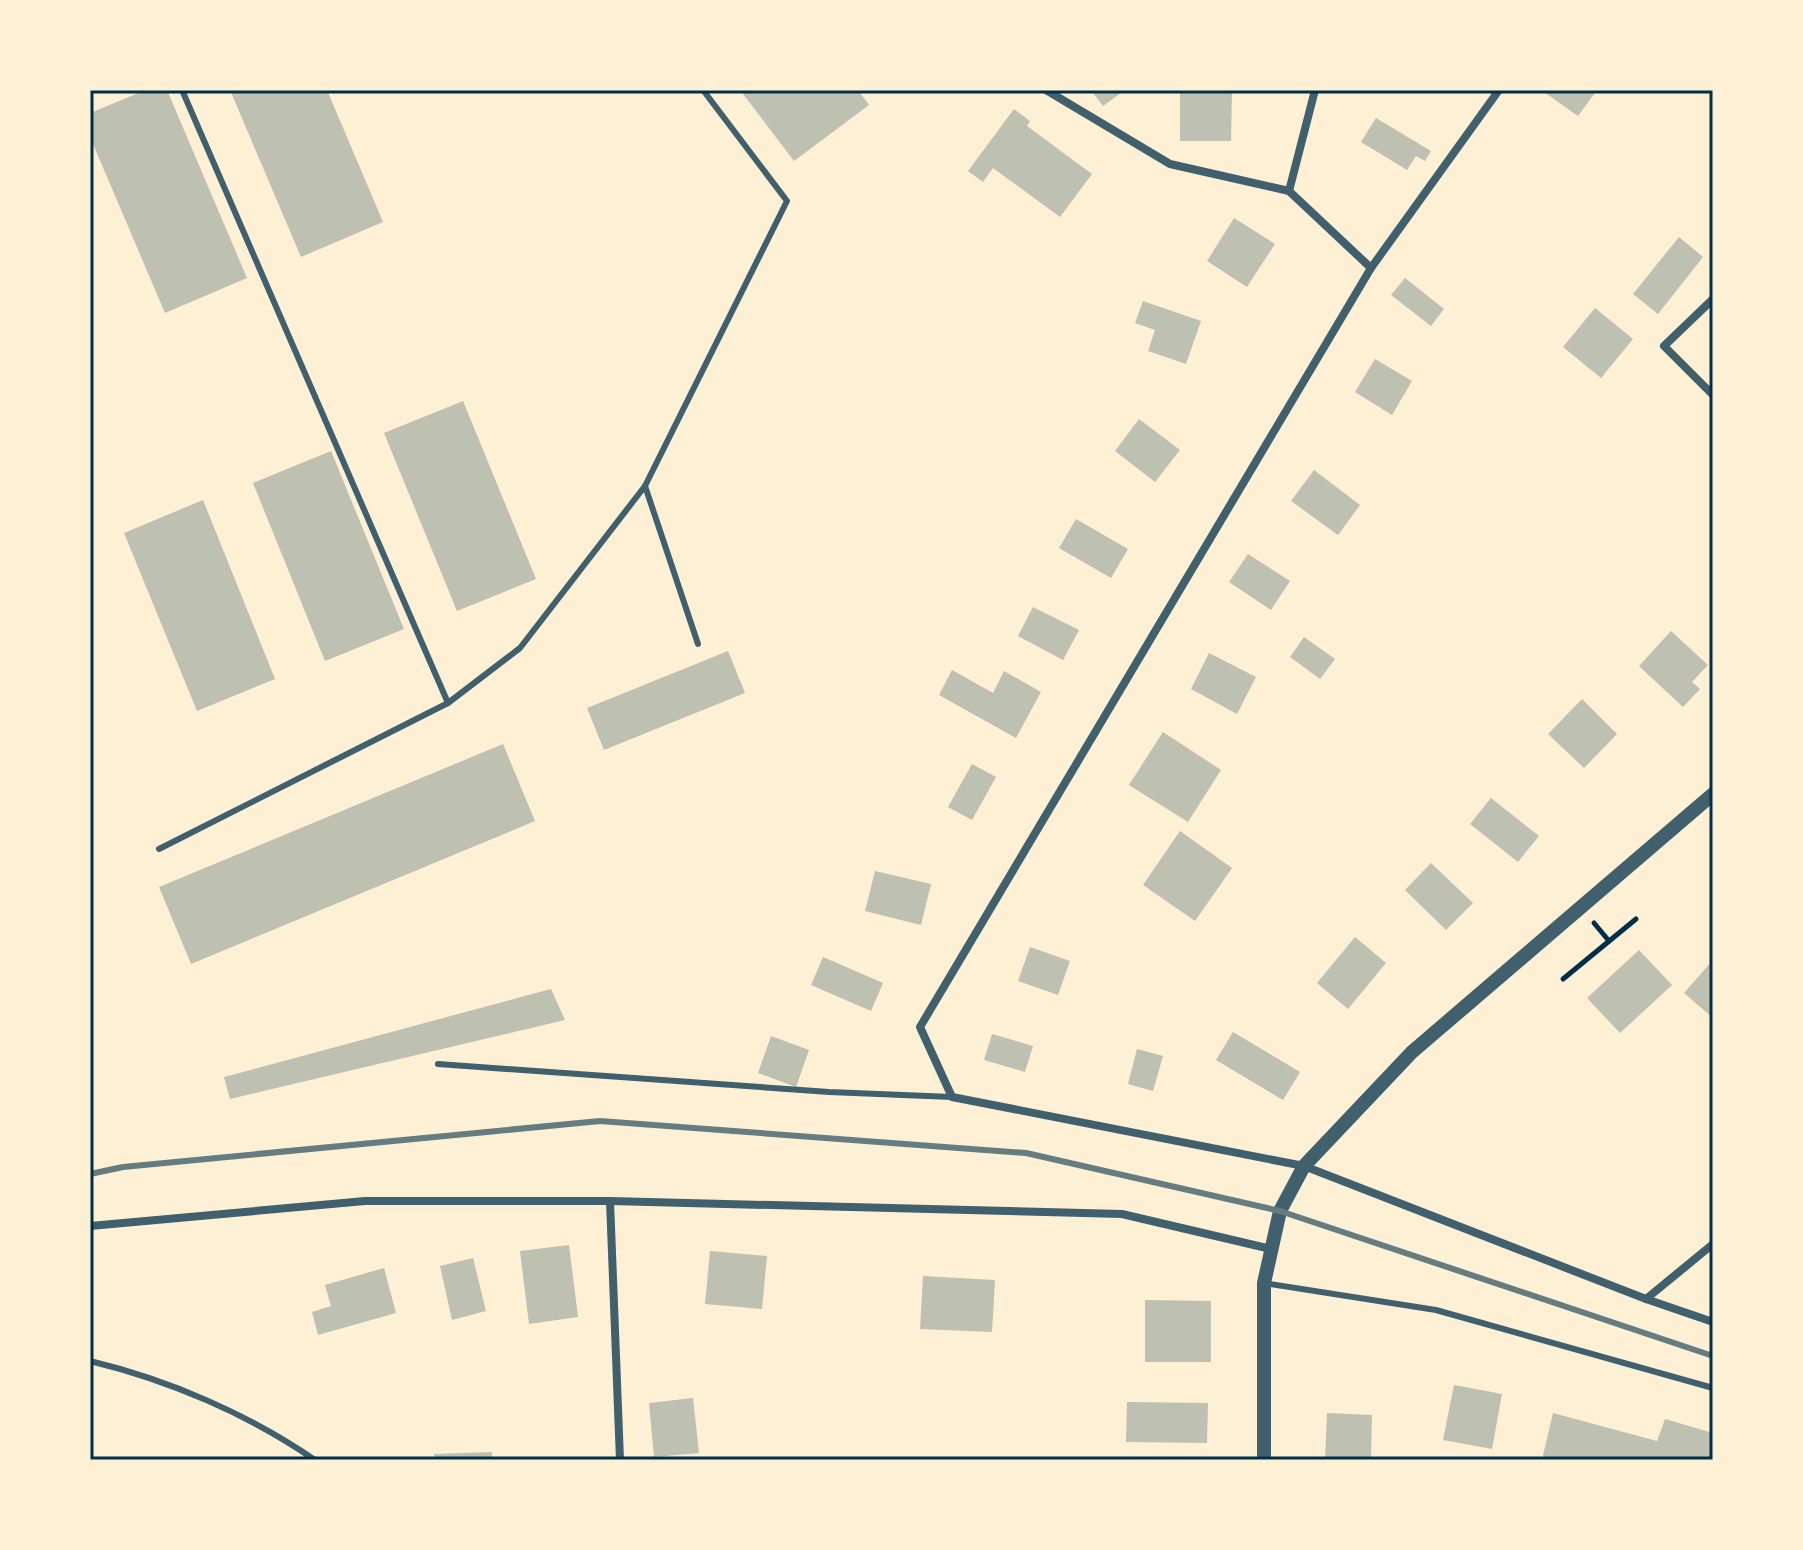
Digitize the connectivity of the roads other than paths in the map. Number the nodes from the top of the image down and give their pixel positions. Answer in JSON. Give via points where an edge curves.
{"nodes":[{"id":1,"x":182,"y":90,"type":"edge"},
{"id":2,"x":703,"y":90,"type":"edge"},
{"id":3,"x":1046,"y":90,"type":"edge"},
{"id":4,"x":1315,"y":90,"type":"edge"},
{"id":5,"x":1499,"y":90,"type":"edge"},
{"id":6,"x":1289,"y":191,"type":"junction"},
{"id":7,"x":1371,"y":268,"type":"junction"},
{"id":8,"x":1713,"y":299,"type":"edge"},
{"id":9,"x":1713,"y":395,"type":"edge"},
{"id":10,"x":645,"y":486,"type":"junction"},
{"id":11,"x":698,"y":644,"type":"dead end"},
{"id":12,"x":448,"y":703,"type":"junction"},
{"id":13,"x":1713,"y":794,"type":"edge"},
{"id":14,"x":159,"y":849,"type":"dead end"},
{"id":15,"x":438,"y":1064,"type":"dead end"},
{"id":16,"x":952,"y":1097,"type":"junction"},
{"id":17,"x":1304,"y":1166,"type":"junction"},
{"id":18,"x":610,"y":1201,"type":"junction"},
{"id":19,"x":90,"y":1226,"type":"edge"},
{"id":20,"x":1713,"y":1244,"type":"edge"},
{"id":21,"x":1271,"y":1249,"type":"junction"},
{"id":22,"x":1264,"y":1283,"type":"junction"},
{"id":23,"x":1646,"y":1299,"type":"junction"},
{"id":24,"x":1713,"y":1322,"type":"edge"},
{"id":25,"x":90,"y":1361,"type":"edge"},
{"id":26,"x":1713,"y":1388,"type":"edge"},
{"id":27,"x":315,"y":1460,"type":"edge"},
{"id":28,"x":620,"y":1460,"type":"edge"},
{"id":29,"x":1264,"y":1460,"type":"edge"}],
"edges":[{"from":1,"to":12,"type":"lane"},
{"from":2,"to":10,"type":"lane","via":[[787,201]]},
{"from":3,"to":6,"type":"street","via":[[1170,164]]},
{"from":4,"to":6,"type":"street"},
{"from":5,"to":7,"type":"street"},
{"from":6,"to":7,"type":"street"},
{"from":7,"to":16,"type":"street","via":[[920,1027]]},
{"from":8,"to":9,"type":"street","via":[[1664,346]]},
{"from":10,"to":11,"type":"lane"},
{"from":10,"to":12,"type":"lane","via":[[520,648]]},
{"from":12,"to":14,"type":"lane"},
{"from":13,"to":17,"type":"street","via":[[1412,1052]]},
{"from":15,"to":16,"type":"lane"},
{"from":16,"to":17,"type":"street"},
{"from":17,"to":21,"type":"street","via":[[1280,1211]]},
{"from":17,"to":23,"type":"street"},
{"from":18,"to":19,"type":"street","via":[[365,1201]]},
{"from":18,"to":21,"type":"street","via":[[1122,1214]]},
{"from":18,"to":28,"type":"street"},
{"from":20,"to":23,"type":"street"},
{"from":21,"to":22,"type":"street"},
{"from":22,"to":26,"type":"lane","via":[[1436,1310]]},
{"from":22,"to":29,"type":"street"},
{"from":23,"to":24,"type":"street"},
{"from":25,"to":27,"type":"lane","via":[[198,1396]]}]}
